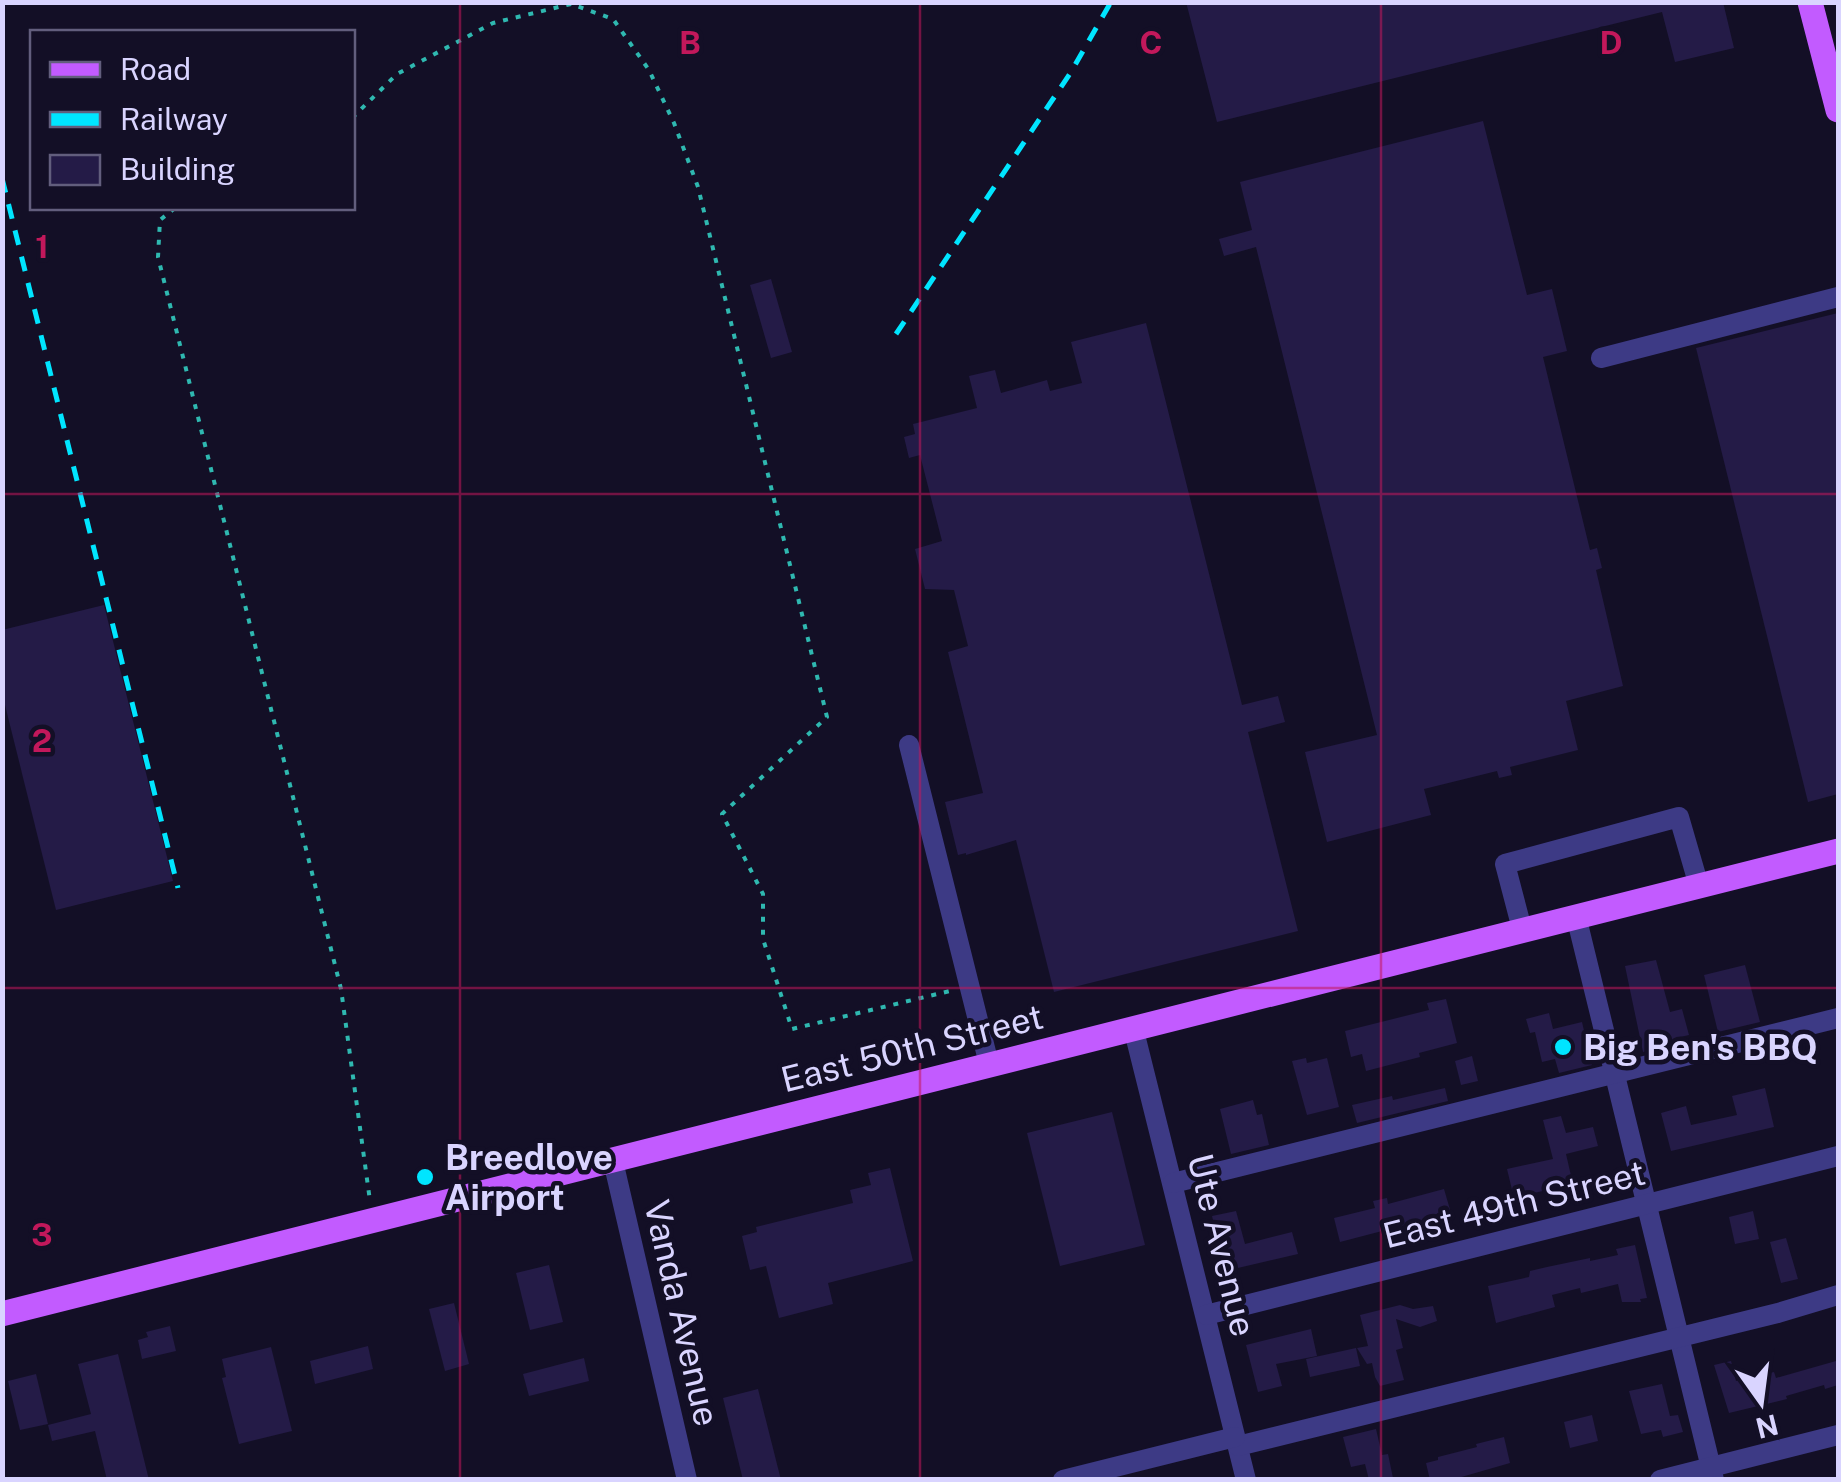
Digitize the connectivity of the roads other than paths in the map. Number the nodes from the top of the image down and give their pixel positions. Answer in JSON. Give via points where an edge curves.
{"nodes":[{"id":1,"x":1810,"y":2,"type":"edge"},
{"id":2,"x":1838,"y":110,"type":"edge"},
{"id":3,"x":1838,"y":297,"type":"edge"},
{"id":4,"x":1601,"y":358,"type":"dead end"},
{"id":5,"x":908,"y":745,"type":"dead end"},
{"id":6,"x":1838,"y":852,"type":"edge"},
{"id":7,"x":1700,"y":886,"type":"junction"},
{"id":8,"x":1576,"y":916,"type":"junction"},
{"id":9,"x":1522,"y":929,"type":"junction"},
{"id":10,"x":1838,"y":1018,"type":"edge"},
{"id":11,"x":1133,"y":1027,"type":"junction"},
{"id":12,"x":989,"y":1064,"type":"junction"},
{"id":13,"x":1615,"y":1075,"type":"junction"},
{"id":14,"x":1838,"y":1156,"type":"edge"},
{"id":15,"x":613,"y":1161,"type":"junction"},
{"id":16,"x":1174,"y":1183,"type":"junction"},
{"id":17,"x":1648,"y":1204,"type":"junction"},
{"id":18,"x":1838,"y":1295,"type":"edge"},
{"id":19,"x":2,"y":1314,"type":"edge"},
{"id":20,"x":1206,"y":1315,"type":"junction"},
{"id":21,"x":1678,"y":1338,"type":"junction"},
{"id":22,"x":1838,"y":1435,"type":"edge"},
{"id":23,"x":1236,"y":1441,"type":"junction"},
{"id":24,"x":1712,"y":1473,"type":"edge"},
{"id":25,"x":687,"y":1480,"type":"edge"},
{"id":26,"x":1063,"y":1480,"type":"edge"},
{"id":27,"x":1246,"y":1480,"type":"edge"},
{"id":28,"x":1660,"y":1480,"type":"edge"}],
"edges":[{"from":1,"to":2,"type":"main road"},
{"from":3,"to":4,"type":"street"},
{"from":5,"to":12,"type":"street"},
{"from":6,"to":7,"type":"main road","name":"East 50th Street"},
{"from":7,"to":8,"type":"main road","name":"East 50th Street"},
{"from":7,"to":9,"type":"street","via":[[1679,817],[1505,864]]},
{"from":8,"to":9,"type":"main road","name":"East 50th Street"},
{"from":8,"to":13,"type":"street"},
{"from":9,"to":11,"type":"main road","name":"East 50th Street"},
{"from":10,"to":13,"type":"street"},
{"from":11,"to":12,"type":"main road","name":"East 50th Street"},
{"from":11,"to":16,"type":"street","name":"Ute Avenue"},
{"from":12,"to":15,"type":"main road","name":"East 50th Street"},
{"from":13,"to":16,"type":"street"},
{"from":13,"to":17,"type":"street"},
{"from":14,"to":17,"type":"street","name":"East 49th Street"},
{"from":15,"to":19,"type":"main road","name":"East 50th Street"},
{"from":15,"to":25,"type":"street","name":"Vanda Avenue"},
{"from":16,"to":20,"type":"street","name":"Ute Avenue"},
{"from":17,"to":20,"type":"street","name":"East 49th Street"},
{"from":17,"to":21,"type":"street"},
{"from":18,"to":21,"type":"street"},
{"from":20,"to":23,"type":"street","name":"Ute Avenue"},
{"from":21,"to":23,"type":"street"},
{"from":21,"to":24,"type":"street"},
{"from":22,"to":24,"type":"street"},
{"from":23,"to":26,"type":"street"},
{"from":23,"to":27,"type":"street","name":"Ute Avenue"},
{"from":24,"to":28,"type":"street"}]}
